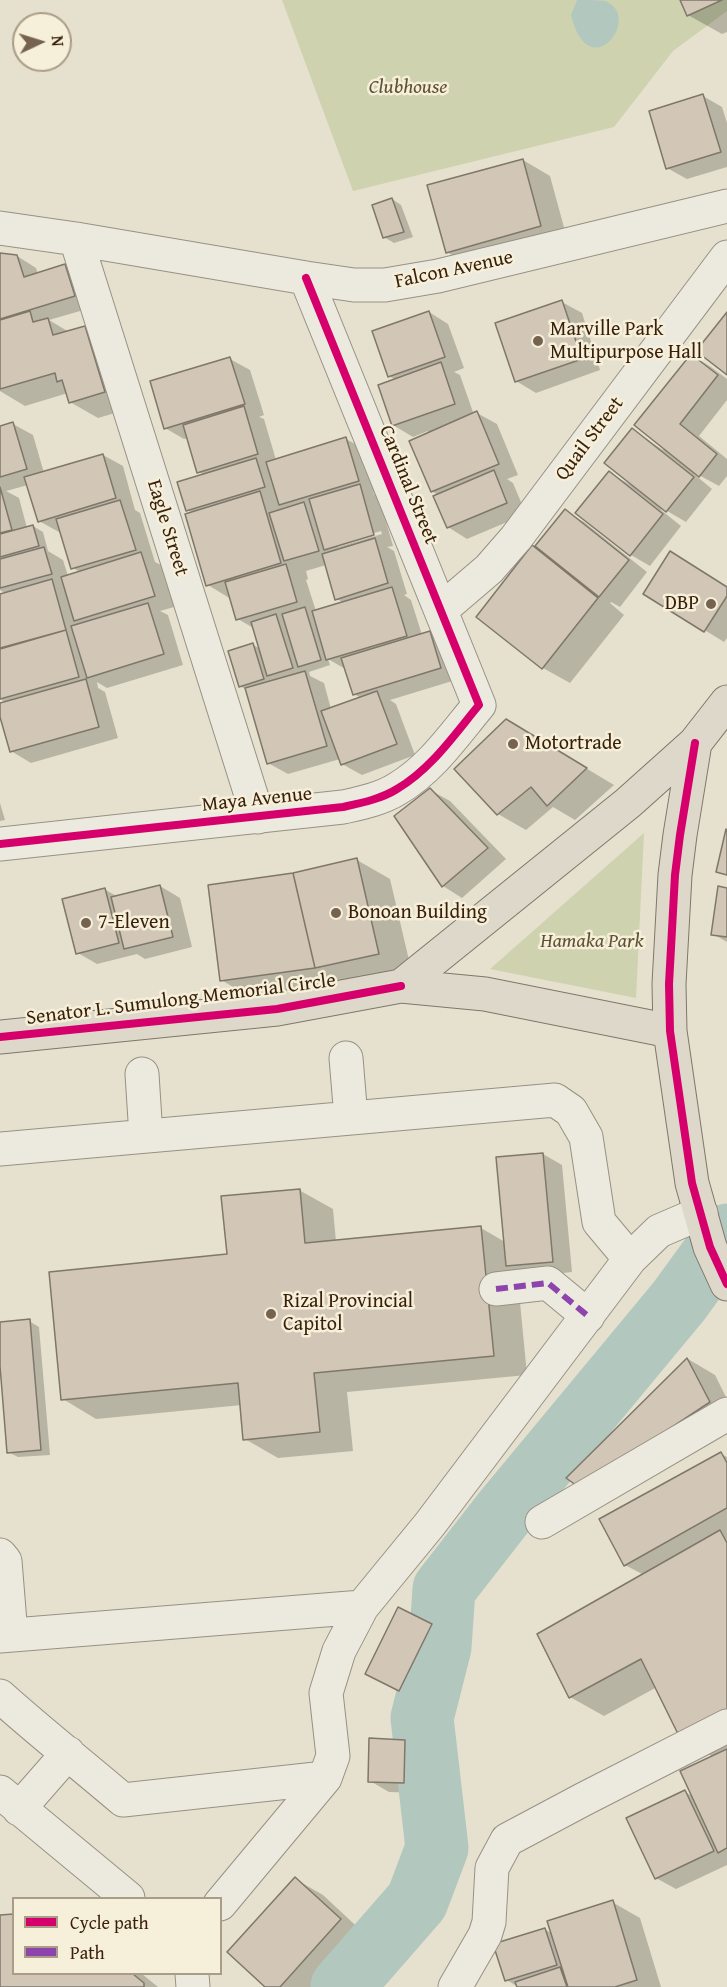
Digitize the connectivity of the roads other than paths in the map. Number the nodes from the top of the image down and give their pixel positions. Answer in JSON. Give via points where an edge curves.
{"nodes":[{"id":1,"x":727,"y":206,"type":"edge"},
{"id":2,"x":0,"y":228,"type":"edge"},
{"id":3,"x":76,"y":239,"type":"junction"},
{"id":4,"x":727,"y":257,"type":"edge"},
{"id":5,"x":306,"y":278,"type":"junction"},
{"id":6,"x":441,"y":610,"type":"junction"},
{"id":7,"x":727,"y":702,"type":"edge"},
{"id":8,"x":479,"y":705,"type":"joint"},
{"id":9,"x":695,"y":743,"type":"junction"},
{"id":10,"x":258,"y":817,"type":"junction"},
{"id":11,"x":0,"y":844,"type":"edge"},
{"id":12,"x":401,"y":986,"type":"junction"},
{"id":13,"x":670,"y":1031,"type":"junction"},
{"id":14,"x":0,"y":1037,"type":"edge"},
{"id":15,"x":346,"y":1058,"type":"dead end"},
{"id":16,"x":142,"y":1074,"type":"dead end"},
{"id":17,"x":351,"y":1118,"type":"junction"},
{"id":18,"x":146,"y":1136,"type":"junction"},
{"id":19,"x":0,"y":1149,"type":"edge"},
{"id":20,"x":701,"y":1213,"type":"junction"},
{"id":21,"x":630,"y":1259,"type":"junction"},
{"id":22,"x":727,"y":1284,"type":"edge"},
{"id":23,"x":496,"y":1289,"type":"dead end"},
{"id":24,"x":588,"y":1316,"type":"junction"},
{"id":25,"x":727,"y":1414,"type":"edge"},
{"id":26,"x":542,"y":1522,"type":"dead end"},
{"id":27,"x":0,"y":1555,"type":"edge"},
{"id":28,"x":362,"y":1607,"type":"junction"},
{"id":29,"x":6,"y":1635,"type":"edge"},
{"id":30,"x":0,"y":1696,"type":"edge"},
{"id":31,"x":727,"y":1726,"type":"edge"},
{"id":32,"x":68,"y":1753,"type":"junction"},
{"id":33,"x":325,"y":1778,"type":"junction"},
{"id":34,"x":9,"y":1801,"type":"edge"},
{"id":35,"x":126,"y":1897,"type":"edge"},
{"id":36,"x":222,"y":1902,"type":"edge"},
{"id":37,"x":455,"y":1987,"type":"edge"}],
"edges":[{"from":1,"to":5,"type":"street","name":"Falcon Avenue","via":[[409,282],[354,285]]},
{"from":2,"to":3,"type":"street","name":"Falcon Avenue"},
{"from":3,"to":5,"type":"street","name":"Falcon Avenue"},
{"from":3,"to":10,"type":"street","name":"Eagle Street"},
{"from":4,"to":6,"type":"street","name":"Quail Street","via":[[516,538],[489,569]]},
{"from":5,"to":6,"type":"street","name":"Cardinal Street"},
{"from":6,"to":8,"type":"street","name":"Cardinal Street"},
{"from":7,"to":9,"type":"main road","name":"Senator L. Sumulong Memorial Circle"},
{"from":8,"to":10,"type":"street","name":"Maya Avenue","via":[[433,760],[396,790],[344,807]]},
{"from":9,"to":12,"type":"main road","name":"Senator L. Sumulong Memorial Circle","via":[[628,803]]},
{"from":9,"to":13,"type":"main road","via":[[675,874]]},
{"from":10,"to":11,"type":"street","name":"Maya Avenue"},
{"from":12,"to":13,"type":"main road","name":"Senator L. Sumulong Memorial Circle","via":[[485,994]]},
{"from":12,"to":14,"type":"main road","name":"Senator L. Sumulong Memorial Circle","via":[[277,1009]]},
{"from":13,"to":20,"type":"main road","via":[[692,1183]]},
{"from":15,"to":17,"type":"street"},
{"from":16,"to":18,"type":"street"},
{"from":17,"to":18,"type":"street"},
{"from":17,"to":21,"type":"street","via":[[555,1100],[571,1111],[586,1137],[599,1222]]},
{"from":18,"to":19,"type":"street"},
{"from":20,"to":21,"type":"street","via":[[659,1232]]},
{"from":20,"to":22,"type":"main road","via":[[710,1247]]},
{"from":21,"to":24,"type":"street"},
{"from":23,"to":24,"type":"street","via":[[548,1283]]},
{"from":24,"to":28,"type":"street"},
{"from":25,"to":26,"type":"street"},
{"from":27,"to":29,"type":"street","via":[[5,1562]]},
{"from":28,"to":29,"type":"street"},
{"from":28,"to":33,"type":"street","via":[[339,1651],[326,1694],[333,1756]]},
{"from":30,"to":32,"type":"street"},
{"from":31,"to":37,"type":"street","via":[[507,1840],[492,1868],[485,1935]]},
{"from":32,"to":33,"type":"street","via":[[123,1800]]},
{"from":32,"to":34,"type":"street"},
{"from":33,"to":36,"type":"street"},
{"from":34,"to":35,"type":"street"}]}
